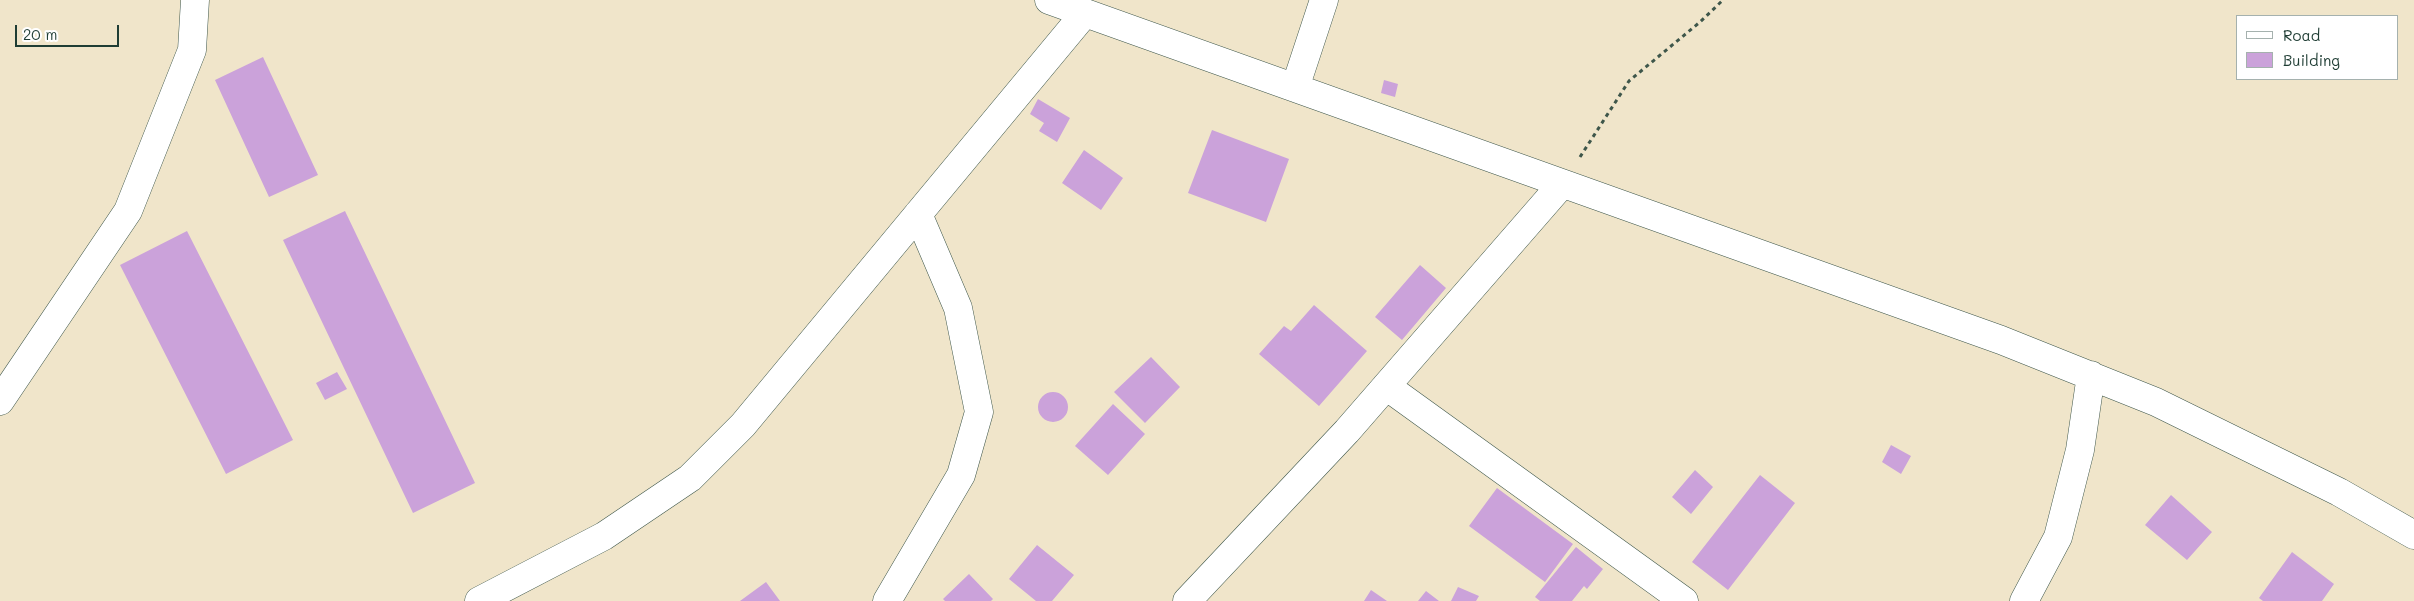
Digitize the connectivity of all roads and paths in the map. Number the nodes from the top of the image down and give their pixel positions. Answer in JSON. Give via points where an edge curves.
{"nodes":[{"id":1,"x":195,"y":0,"type":"edge"},
{"id":2,"x":1049,"y":0,"type":"edge"},
{"id":3,"x":1324,"y":0,"type":"edge"},
{"id":4,"x":1722,"y":0,"type":"edge"},
{"id":5,"x":1085,"y":13,"type":"junction"},
{"id":6,"x":1295,"y":88,"type":"junction"},
{"id":7,"x":1562,"y":184,"type":"junction"},
{"id":8,"x":918,"y":214,"type":"junction"},
{"id":9,"x":2090,"y":376,"type":"junction"},
{"id":10,"x":1386,"y":386,"type":"junction"},
{"id":11,"x":0,"y":401,"type":"edge"},
{"id":12,"x":2414,"y":535,"type":"edge"},
{"id":13,"x":1198,"y":597,"type":"edge"},
{"id":14,"x":479,"y":601,"type":"edge"},
{"id":15,"x":887,"y":601,"type":"edge"},
{"id":16,"x":1684,"y":601,"type":"edge"},
{"id":17,"x":2024,"y":601,"type":"edge"}],
"edges":[{"from":1,"to":11,"type":"street","via":[[192,50],[128,211]]},
{"from":2,"to":5,"type":"street"},
{"from":3,"to":6,"type":"street"},
{"from":4,"to":7,"type":"path","via":[[1629,82]]},
{"from":5,"to":6,"type":"street"},
{"from":5,"to":8,"type":"street"},
{"from":6,"to":7,"type":"street"},
{"from":7,"to":9,"type":"street","via":[[2002,340]]},
{"from":7,"to":10,"type":"street"},
{"from":8,"to":14,"type":"street","via":[[743,425],[690,478],[604,536]]},
{"from":8,"to":15,"type":"street","via":[[958,308],[979,412],[961,474]]},
{"from":9,"to":12,"type":"street","via":[[2156,402],[2338,492]]},
{"from":9,"to":17,"type":"street","via":[[2080,450],[2058,537]]},
{"from":10,"to":13,"type":"street"},
{"from":10,"to":16,"type":"street"}]}
